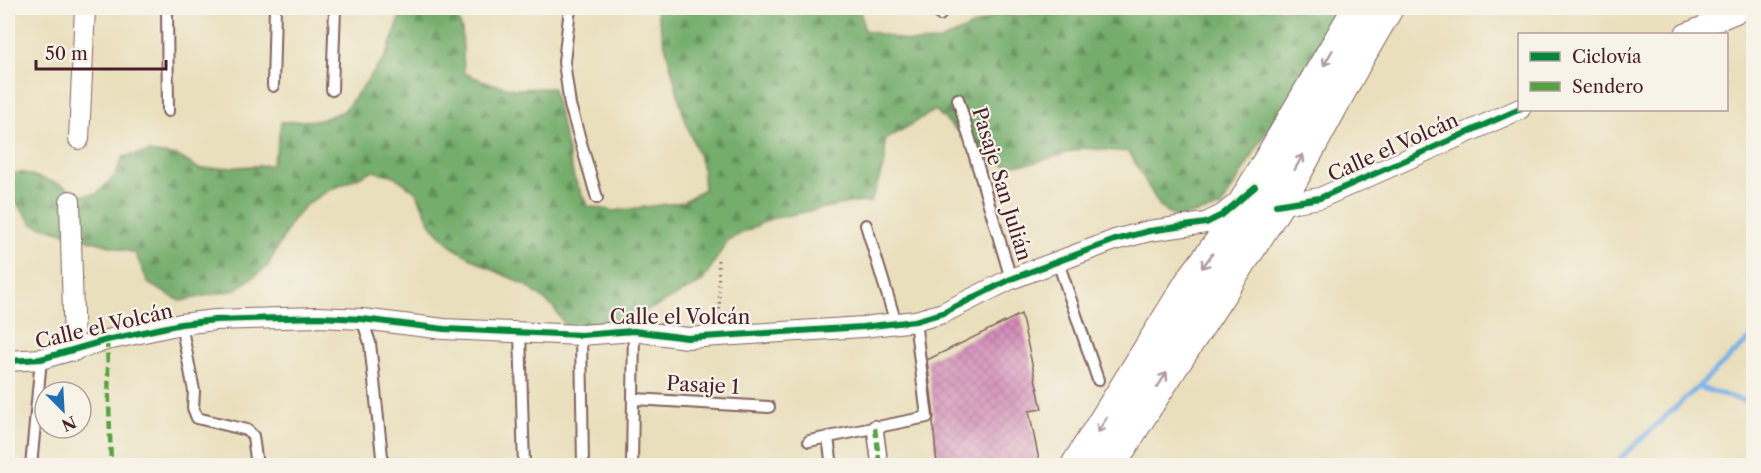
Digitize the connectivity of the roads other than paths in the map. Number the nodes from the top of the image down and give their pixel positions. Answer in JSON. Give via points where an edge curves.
{"nodes":[{"id":1,"x":86,"y":8,"type":"edge"},
{"id":2,"x":167,"y":8,"type":"edge"},
{"id":3,"x":275,"y":8,"type":"edge"},
{"id":4,"x":335,"y":8,"type":"edge"},
{"id":5,"x":570,"y":8,"type":"edge"},
{"id":6,"x":1359,"y":8,"type":"edge"},
{"id":7,"x":1387,"y":8,"type":"edge"},
{"id":8,"x":1748,"y":8,"type":"edge"},
{"id":9,"x":1686,"y":33,"type":"edge"},
{"id":10,"x":273,"y":86,"type":"dead end"},
{"id":11,"x":332,"y":90,"type":"dead end"},
{"id":12,"x":958,"y":99,"type":"dead end"},
{"id":13,"x":1518,"y":110,"type":"edge"},
{"id":14,"x":168,"y":111,"type":"dead end"},
{"id":15,"x":80,"y":139,"type":"dead end"},
{"id":16,"x":1265,"y":196,"type":"junction"},
{"id":17,"x":597,"y":198,"type":"dead end"},
{"id":18,"x":70,"y":201,"type":"dead end"},
{"id":19,"x":866,"y":225,"type":"dead end"},
{"id":20,"x":1058,"y":262,"type":"junction"},
{"id":21,"x":1011,"y":279,"type":"junction"},
{"id":22,"x":362,"y":319,"type":"junction"},
{"id":23,"x":905,"y":322,"type":"junction"},
{"id":24,"x":181,"y":324,"type":"junction"},
{"id":25,"x":634,"y":331,"type":"junction"},
{"id":26,"x":520,"y":333,"type":"junction"},
{"id":27,"x":581,"y":335,"type":"junction"},
{"id":28,"x":74,"y":351,"type":"junction"},
{"id":29,"x":41,"y":359,"type":"junction"},
{"id":30,"x":8,"y":360,"type":"edge"},
{"id":31,"x":1098,"y":380,"type":"dead end"},
{"id":32,"x":635,"y":399,"type":"junction"},
{"id":33,"x":769,"y":406,"type":"dead end"},
{"id":34,"x":875,"y":428,"type":"junction"},
{"id":35,"x":828,"y":438,"type":"junction"},
{"id":36,"x":809,"y":441,"type":"dead end"},
{"id":37,"x":31,"y":465,"type":"edge"},
{"id":38,"x":257,"y":465,"type":"edge"},
{"id":39,"x":383,"y":465,"type":"edge"},
{"id":40,"x":524,"y":465,"type":"edge"},
{"id":41,"x":583,"y":465,"type":"edge"},
{"id":42,"x":632,"y":465,"type":"edge"},
{"id":43,"x":832,"y":465,"type":"edge"},
{"id":44,"x":880,"y":465,"type":"edge"},
{"id":45,"x":1077,"y":465,"type":"edge"},
{"id":46,"x":1109,"y":465,"type":"edge"}],
"edges":[{"from":1,"to":15,"type":"street"},
{"from":2,"to":14,"type":"lane"},
{"from":3,"to":10,"type":"lane"},
{"from":4,"to":11,"type":"lane"},
{"from":5,"to":17,"type":"lane","via":[[564,62],[570,105]]},
{"from":6,"to":16,"type":"main road","one_way":true},
{"from":16,"to":7,"type":"main road","one_way":true,"via":[[1334,98]]},
{"from":8,"to":9,"type":"street"},
{"from":12,"to":21,"type":"lane","name":"Pasaje San Julián"},
{"from":13,"to":16,"type":"street","name":"Calle el Volcán","via":[[1320,198]]},
{"from":16,"to":20,"type":"street","name":"Calle el Volcán","via":[[1206,223],[1149,231]]},
{"from":16,"to":45,"type":"main road","one_way":true,"via":[[1224,238],[1192,281]]},
{"from":46,"to":16,"type":"main road","one_way":true},
{"from":18,"to":28,"type":"street"},
{"from":19,"to":23,"type":"lane"},
{"from":20,"to":21,"type":"street","name":"Calle el Volcán"},
{"from":20,"to":31,"type":"lane"},
{"from":21,"to":23,"type":"street","name":"Calle el Volcán","via":[[944,313]]},
{"from":22,"to":24,"type":"street","name":"Calle el Volcán","via":[[319,317]]},
{"from":22,"to":26,"type":"street","name":"Calle el Volcán"},
{"from":22,"to":39,"type":"lane","via":[[370,343]]},
{"from":23,"to":25,"type":"street","name":"Calle el Volcán","via":[[720,337],[687,338]]},
{"from":23,"to":34,"type":"lane","via":[[927,417]]},
{"from":24,"to":28,"type":"street","name":"Calle el Volcán"},
{"from":24,"to":38,"type":"lane","via":[[197,418],[247,430],[254,436]]},
{"from":25,"to":27,"type":"street","name":"Calle el Volcán"},
{"from":25,"to":32,"type":"lane"},
{"from":26,"to":27,"type":"street","name":"Calle el Volcán"},
{"from":26,"to":40,"type":"lane"},
{"from":27,"to":41,"type":"lane"},
{"from":28,"to":29,"type":"street","name":"Calle el Volcán"},
{"from":29,"to":30,"type":"street","name":"Calle el Volcán"},
{"from":29,"to":37,"type":"lane"},
{"from":32,"to":33,"type":"lane","name":"Pasaje 1"},
{"from":32,"to":42,"type":"lane"},
{"from":34,"to":35,"type":"lane"},
{"from":34,"to":44,"type":"street"},
{"from":35,"to":36,"type":"lane"},
{"from":35,"to":43,"type":"lane"}]}
